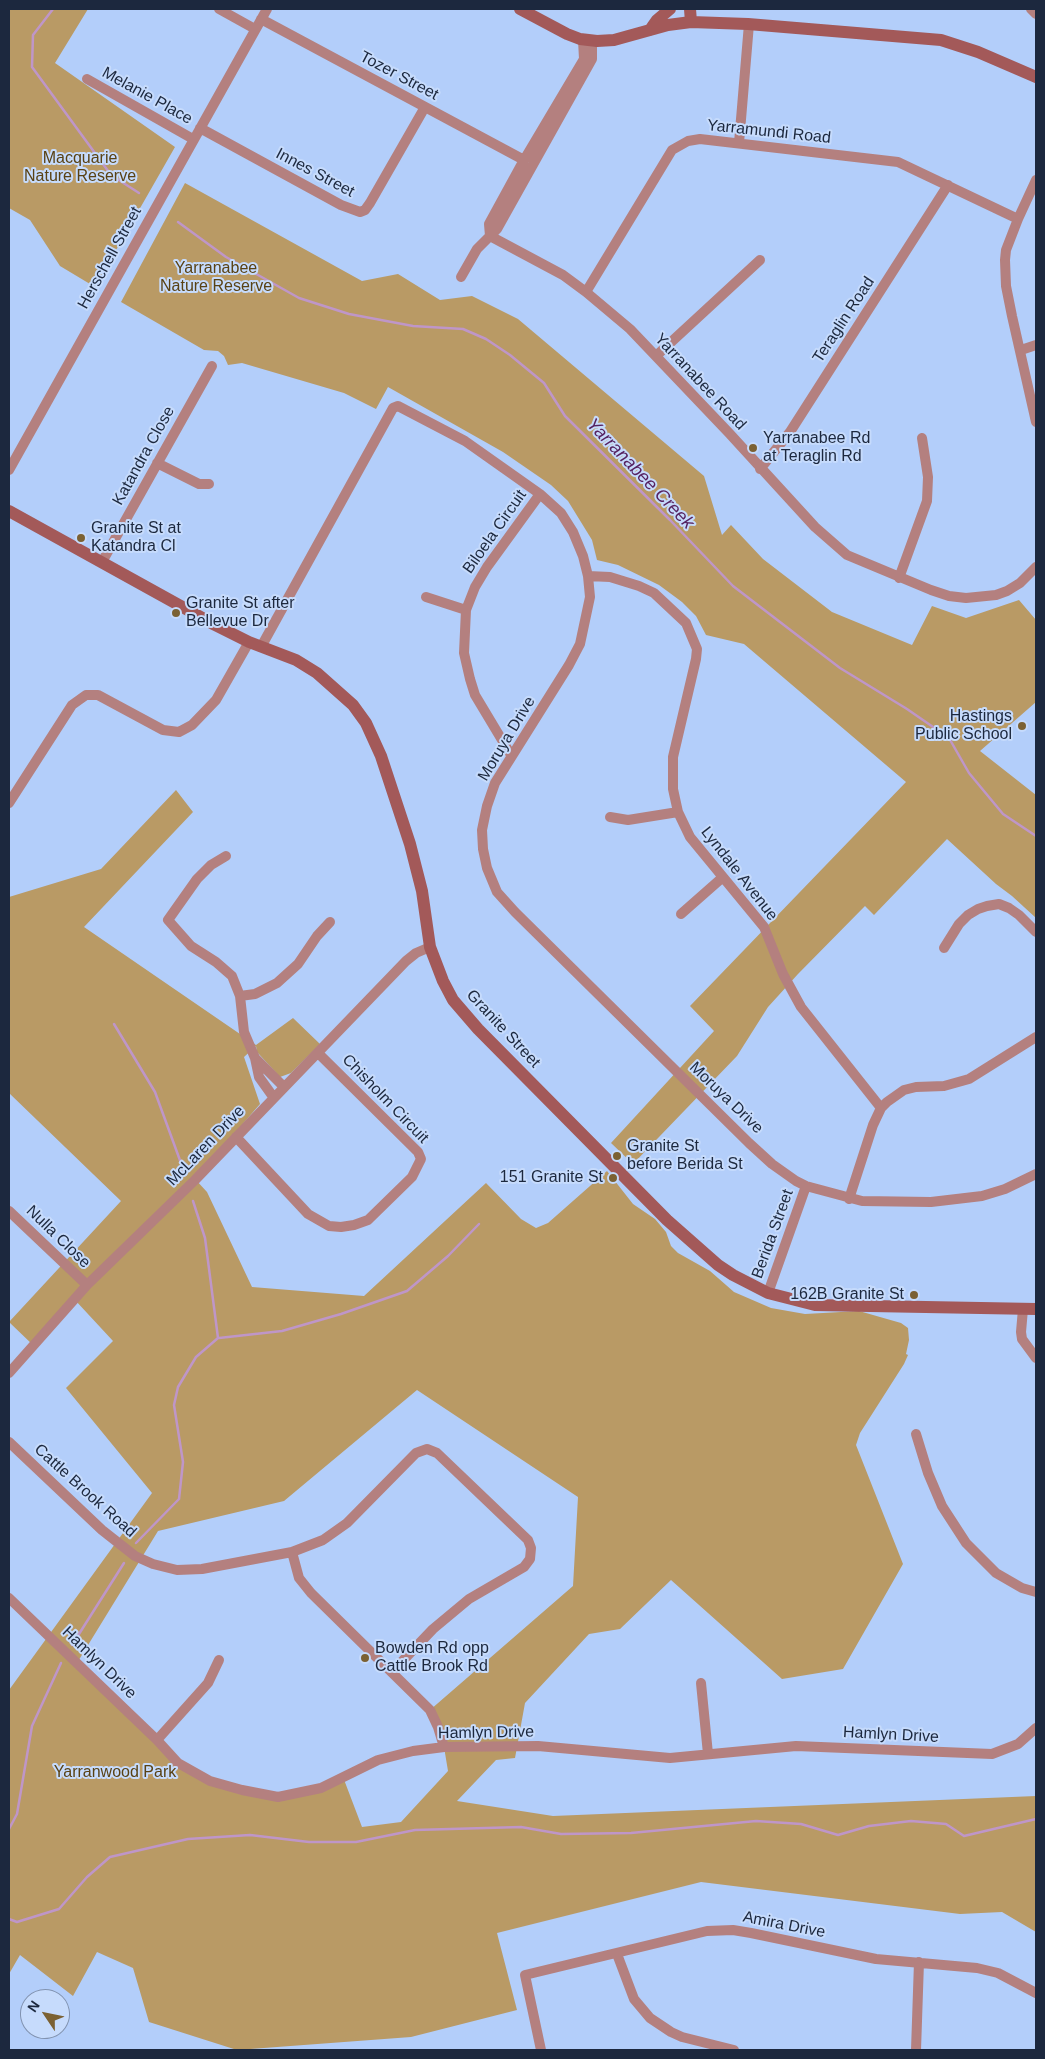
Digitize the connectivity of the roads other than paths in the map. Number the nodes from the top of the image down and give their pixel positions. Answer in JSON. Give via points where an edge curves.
{"nodes":[{"id":1,"x":218,"y":9,"type":"edge"},
{"id":2,"x":267,"y":9,"type":"edge"},
{"id":3,"x":520,"y":9,"type":"edge"},
{"id":4,"x":670,"y":9,"type":"edge"},
{"id":5,"x":690,"y":9,"type":"edge"},
{"id":6,"x":703,"y":9,"type":"edge"},
{"id":7,"x":1031,"y":9,"type":"edge"},
{"id":8,"x":1036,"y":14,"type":"edge"},
{"id":9,"x":261,"y":19,"type":"junction"},
{"id":10,"x":691,"y":22,"type":"junction"},
{"id":11,"x":707,"y":22,"type":"junction"},
{"id":12,"x":749,"y":24,"type":"junction"},
{"id":13,"x":256,"y":29,"type":"junction"},
{"id":14,"x":650,"y":30,"type":"junction"},
{"id":15,"x":588,"y":40,"type":"junction"},
{"id":16,"x":1036,"y":77,"type":"edge"},
{"id":17,"x":86,"y":79,"type":"dead end"},
{"id":18,"x":425,"y":107,"type":"junction"},
{"id":19,"x":200,"y":128,"type":"junction"},
{"id":20,"x":194,"y":139,"type":"junction"},
{"id":21,"x":739,"y":144,"type":"junction"},
{"id":22,"x":524,"y":160,"type":"junction"},
{"id":23,"x":1036,"y":180,"type":"edge"},
{"id":24,"x":948,"y":184,"type":"junction"},
{"id":25,"x":1018,"y":219,"type":"junction"},
{"id":26,"x":490,"y":236,"type":"junction"},
{"id":27,"x":760,"y":260,"type":"dead end"},
{"id":28,"x":461,"y":277,"type":"dead end"},
{"id":29,"x":586,"y":292,"type":"junction"},
{"id":30,"x":1036,"y":346,"type":"edge"},
{"id":31,"x":1020,"y":350,"type":"junction"},
{"id":32,"x":656,"y":356,"type":"junction"},
{"id":33,"x":212,"y":366,"type":"dead end"},
{"id":34,"x":1036,"y":422,"type":"edge"},
{"id":35,"x":922,"y":438,"type":"dead end"},
{"id":36,"x":157,"y":462,"type":"junction"},
{"id":37,"x":760,"y":469,"type":"junction"},
{"id":38,"x":9,"y":470,"type":"edge"},
{"id":39,"x":209,"y":484,"type":"dead end"},
{"id":40,"x":540,"y":494,"type":"junction"},
{"id":41,"x":9,"y":513,"type":"edge"},
{"id":42,"x":102,"y":562,"type":"junction"},
{"id":43,"x":1036,"y":567,"type":"edge"},
{"id":44,"x":588,"y":576,"type":"junction"},
{"id":45,"x":899,"y":578,"type":"junction"},
{"id":46,"x":426,"y":597,"type":"dead end"},
{"id":47,"x":466,"y":610,"type":"junction"},
{"id":48,"x":236,"y":635,"type":"junction"},
{"id":49,"x":249,"y":642,"type":"junction"},
{"id":50,"x":262,"y":647,"type":"junction"},
{"id":51,"x":241,"y":658,"type":"junction"},
{"id":52,"x":512,"y":755,"type":"junction"},
{"id":53,"x":9,"y":803,"type":"edge"},
{"id":54,"x":678,"y":812,"type":"junction"},
{"id":55,"x":610,"y":817,"type":"dead end"},
{"id":56,"x":226,"y":856,"type":"dead end"},
{"id":57,"x":723,"y":877,"type":"junction"},
{"id":58,"x":681,"y":914,"type":"dead end"},
{"id":59,"x":330,"y":922,"type":"dead end"},
{"id":60,"x":1036,"y":932,"type":"edge"},
{"id":61,"x":430,"y":948,"type":"junction"},
{"id":62,"x":944,"y":948,"type":"dead end"},
{"id":63,"x":240,"y":996,"type":"junction"},
{"id":64,"x":1036,"y":1037,"type":"edge"},
{"id":65,"x":318,"y":1053,"type":"junction"},
{"id":66,"x":255,"y":1058,"type":"junction"},
{"id":67,"x":284,"y":1087,"type":"junction"},
{"id":68,"x":274,"y":1098,"type":"junction"},
{"id":69,"x":881,"y":1108,"type":"junction"},
{"id":70,"x":236,"y":1137,"type":"junction"},
{"id":71,"x":1036,"y":1174,"type":"edge"},
{"id":72,"x":806,"y":1186,"type":"junction"},
{"id":73,"x":849,"y":1199,"type":"junction"},
{"id":74,"x":9,"y":1211,"type":"edge"},
{"id":75,"x":87,"y":1285,"type":"junction"},
{"id":76,"x":768,"y":1293,"type":"junction"},
{"id":77,"x":1023,"y":1309,"type":"junction"},
{"id":78,"x":1036,"y":1309,"type":"edge"},
{"id":79,"x":1036,"y":1358,"type":"edge"},
{"id":80,"x":9,"y":1373,"type":"edge"},
{"id":81,"x":916,"y":1434,"type":"dead end"},
{"id":82,"x":9,"y":1442,"type":"edge"},
{"id":83,"x":292,"y":1552,"type":"junction"},
{"id":84,"x":1036,"y":1592,"type":"edge"},
{"id":85,"x":9,"y":1598,"type":"edge"},
{"id":86,"x":219,"y":1660,"type":"dead end"},
{"id":87,"x":392,"y":1672,"type":"junction"},
{"id":88,"x":701,"y":1683,"type":"dead end"},
{"id":89,"x":1036,"y":1728,"type":"edge"},
{"id":90,"x":156,"y":1740,"type":"junction"},
{"id":91,"x":444,"y":1747,"type":"junction"},
{"id":92,"x":708,"y":1754,"type":"junction"},
{"id":93,"x":617,"y":1954,"type":"junction"},
{"id":94,"x":919,"y":1962,"type":"junction"},
{"id":95,"x":1036,"y":1993,"type":"edge"},
{"id":96,"x":541,"y":2050,"type":"edge"},
{"id":97,"x":734,"y":2050,"type":"edge"},
{"id":98,"x":916,"y":2050,"type":"edge"}],
"edges":[{"from":1,"to":13,"type":"street"},
{"from":2,"to":9,"type":"street","name":"Herschell Street"},
{"from":3,"to":15,"type":"street","via":[[567,34]]},
{"from":4,"to":14,"type":"street"},
{"from":5,"to":10,"type":"street"},
{"from":6,"to":11,"type":"street"},
{"from":7,"to":8,"type":"street"},
{"from":9,"to":13,"type":"street","name":"Herschell Street"},
{"from":9,"to":18,"type":"street","name":"Tozer Street"},
{"from":10,"to":11,"type":"street"},
{"from":10,"to":14,"type":"street"},
{"from":11,"to":12,"type":"street"},
{"from":12,"to":16,"type":"street","via":[[941,40]]},
{"from":12,"to":21,"type":"street"},
{"from":13,"to":19,"type":"street","name":"Herschell Street"},
{"from":14,"to":15,"type":"street","via":[[614,40]]},
{"from":15,"to":22,"type":"street","via":[[584,59]]},
{"from":15,"to":26,"type":"street","via":[[592,59],[497,229]]},
{"from":17,"to":20,"type":"street","name":"Melanie Place"},
{"from":18,"to":19,"type":"street","name":"Innes Street","via":[[370,203],[360,212],[341,205]]},
{"from":18,"to":22,"type":"street","name":"Tozer Street"},
{"from":19,"to":20,"type":"street","name":"Herschell Street"},
{"from":20,"to":38,"type":"street","name":"Herschell Street"},
{"from":21,"to":24,"type":"street","name":"Yarramundi Road","via":[[898,162]]},
{"from":21,"to":29,"type":"street","name":"Yarramundi Road","via":[[700,139],[680,144],[672,150]]},
{"from":22,"to":26,"type":"street","via":[[489,224]]},
{"from":23,"to":25,"type":"street"},
{"from":24,"to":25,"type":"street","name":"Yarramundi Road"},
{"from":24,"to":37,"type":"street","name":"Teraglin Road","via":[[790,432]]},
{"from":25,"to":31,"type":"street","via":[[1005,260],[1009,303]]},
{"from":26,"to":28,"type":"street","via":[[477,249]]},
{"from":26,"to":29,"type":"street","name":"Yarranabee Road","via":[[563,275]]},
{"from":27,"to":32,"type":"street"},
{"from":29,"to":32,"type":"street","name":"Yarranabee Road"},
{"from":30,"to":31,"type":"street"},
{"from":31,"to":34,"type":"street"},
{"from":32,"to":37,"type":"street","name":"Yarranabee Road"},
{"from":33,"to":36,"type":"street","name":"Katandra Close"},
{"from":35,"to":45,"type":"street","via":[[928,477],[927,501]]},
{"from":36,"to":39,"type":"street","via":[[199,484]]},
{"from":36,"to":42,"type":"street","name":"Katandra Close"},
{"from":37,"to":45,"type":"street","name":"Yarranabee Road","via":[[839,550]]},
{"from":40,"to":44,"type":"street","name":"Moruya Drive","via":[[561,513],[573,532]]},
{"from":40,"to":47,"type":"street","name":"Biloela Circuit","via":[[487,567]]},
{"from":40,"to":50,"type":"street","name":"Moruya Drive","via":[[465,440],[398,406],[393,408]]},
{"from":41,"to":42,"type":"street","name":"Granite Street"},
{"from":42,"to":48,"type":"street","name":"Granite Street"},
{"from":43,"to":45,"type":"street","name":"Yarranabee Road","via":[[1007,591],[982,597],[949,596]]},
{"from":44,"to":52,"type":"street","name":"Moruya Drive","via":[[590,598],[580,644]]},
{"from":44,"to":54,"type":"street","name":"Lyndale Avenue","via":[[626,580],[654,593],[678,613],[693,638],[696,659],[673,757],[673,789]]},
{"from":46,"to":47,"type":"street"},
{"from":47,"to":52,"type":"street","name":"Biloela Circuit","via":[[464,653],[470,678],[478,701]]},
{"from":48,"to":49,"type":"street","name":"Granite Street"},
{"from":48,"to":51,"type":"street"},
{"from":49,"to":50,"type":"street","name":"Granite Street"},
{"from":49,"to":51,"type":"street"},
{"from":50,"to":61,"type":"street","name":"Granite Street","via":[[296,660],[317,673],[353,705],[366,723],[381,756],[410,844],[422,891]]},
{"from":51,"to":53,"type":"street","via":[[216,700],[179,732],[163,730],[98,695],[86,695],[72,705]]},
{"from":52,"to":72,"type":"street","name":"Moruya Drive","via":[[495,783],[482,830],[487,868],[497,892],[749,1143],[785,1174]]},
{"from":54,"to":55,"type":"street","via":[[628,820]]},
{"from":54,"to":57,"type":"street","name":"Lyndale Avenue","via":[[690,837]]},
{"from":56,"to":63,"type":"street","via":[[197,879],[168,920],[191,946],[232,976]]},
{"from":57,"to":58,"type":"street"},
{"from":57,"to":69,"type":"street","name":"Lyndale Avenue","via":[[764,927],[787,983],[801,1007]]},
{"from":59,"to":63,"type":"street","via":[[298,964],[276,984],[255,994]]},
{"from":60,"to":62,"type":"street","via":[[1009,908],[999,904],[987,906],[968,915]]},
{"from":61,"to":65,"type":"street","name":"McLaren Drive","via":[[406,962]]},
{"from":61,"to":76,"type":"street","name":"Granite Street","via":[[453,1000],[478,1029],[667,1220],[733,1275]]},
{"from":63,"to":66,"type":"street","via":[[244,1032]]},
{"from":64,"to":69,"type":"street","via":[[968,1079],[904,1090]]},
{"from":65,"to":67,"type":"street","name":"McLaren Drive"},
{"from":65,"to":70,"type":"street","name":"Chisholm Circuit","via":[[418,1152],[421,1159],[412,1177],[368,1220],[348,1226],[329,1226],[308,1214]]},
{"from":66,"to":67,"type":"street"},
{"from":66,"to":68,"type":"street","via":[[259,1077]]},
{"from":67,"to":68,"type":"street","name":"McLaren Drive"},
{"from":68,"to":70,"type":"street","name":"McLaren Drive"},
{"from":69,"to":73,"type":"street"},
{"from":70,"to":75,"type":"street","name":"McLaren Drive"},
{"from":71,"to":73,"type":"street","name":"Moruya Drive","via":[[1005,1189],[958,1200],[877,1202]]},
{"from":72,"to":73,"type":"street","name":"Moruya Drive"},
{"from":72,"to":76,"type":"street","name":"Berida Street"},
{"from":74,"to":75,"type":"street","name":"Nulla Close"},
{"from":75,"to":80,"type":"street","name":"McLaren Drive"},
{"from":76,"to":77,"type":"street","name":"Granite Street","via":[[832,1306]]},
{"from":77,"to":78,"type":"street","name":"Granite Street"},
{"from":77,"to":79,"type":"street","via":[[1020,1332]]},
{"from":81,"to":84,"type":"street","via":[[942,1506],[966,1544],[996,1573]]},
{"from":82,"to":83,"type":"street","name":"Cattle Brook Road","via":[[102,1530],[135,1556],[153,1564],[177,1570],[202,1569]]},
{"from":83,"to":87,"type":"street","via":[[300,1578],[311,1593]]},
{"from":83,"to":87,"type":"street","name":"Cattle Brook Road","via":[[323,1540],[347,1523],[416,1452],[427,1449],[437,1453],[528,1540],[530,1559],[524,1567],[469,1599],[433,1629]]},
{"from":85,"to":90,"type":"street","name":"Hamlyn Drive"},
{"from":86,"to":90,"type":"street","via":[[208,1683]]},
{"from":87,"to":91,"type":"street","via":[[430,1710]]},
{"from":88,"to":92,"type":"street"},
{"from":89,"to":92,"type":"street","name":"Hamlyn Drive","via":[[1018,1744],[992,1754],[796,1746]]},
{"from":90,"to":91,"type":"street","name":"Hamlyn Drive","via":[[178,1763],[210,1780],[278,1797],[321,1788],[378,1760]]},
{"from":91,"to":92,"type":"street","name":"Hamlyn Drive","via":[[538,1746],[670,1758]]},
{"from":93,"to":94,"type":"street","name":"Amira Drive","via":[[706,1930],[721,1930],[751,1933],[876,1959]]},
{"from":93,"to":96,"type":"street","name":"Amira Drive","via":[[525,1975]]},
{"from":93,"to":97,"type":"street","via":[[634,1999],[650,2018],[682,2037]]},
{"from":94,"to":95,"type":"street","name":"Amira Drive","via":[[998,1973]]},
{"from":94,"to":98,"type":"street"}]}
